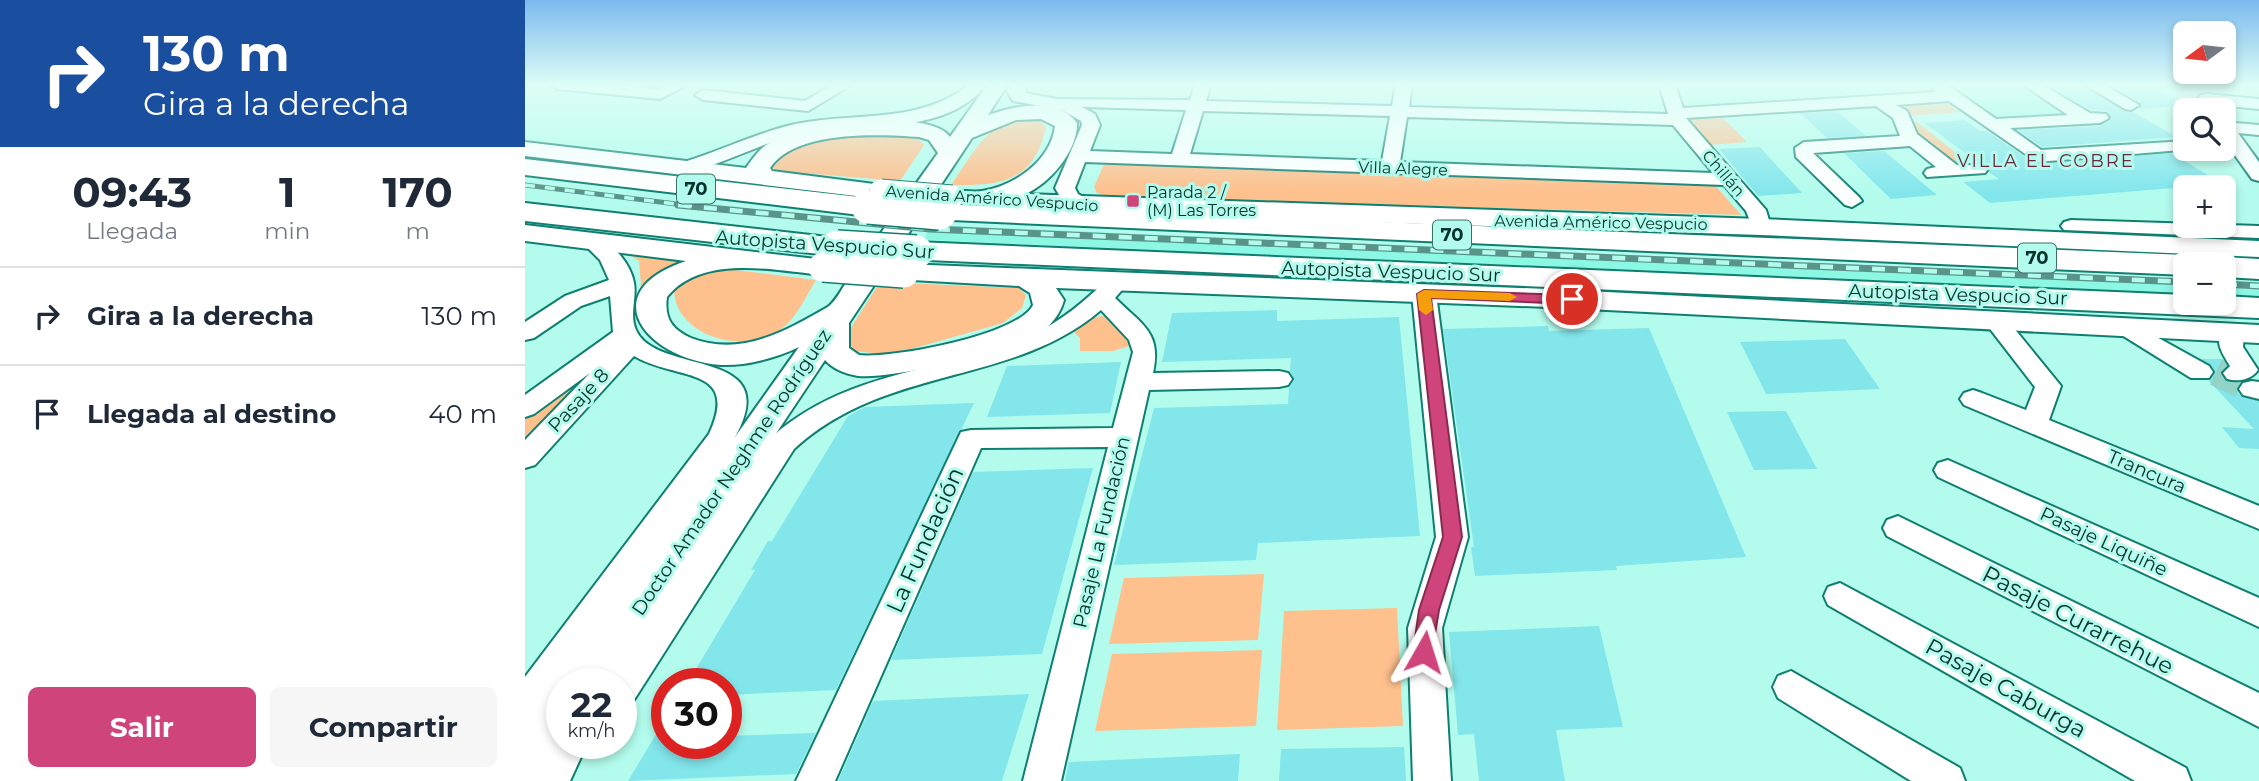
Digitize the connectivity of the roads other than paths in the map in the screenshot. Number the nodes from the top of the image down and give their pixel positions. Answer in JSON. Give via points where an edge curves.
{"nodes":[{"id":1,"x":859,"y":120,"type":"edge"},
{"id":2,"x":972,"y":120,"type":"edge"},
{"id":3,"x":993,"y":120,"type":"edge"},
{"id":4,"x":1060,"y":120,"type":"edge"},
{"id":5,"x":1191,"y":120,"type":"edge"},
{"id":6,"x":1397,"y":120,"type":"edge"},
{"id":7,"x":1682,"y":120,"type":"edge"},
{"id":8,"x":1903,"y":120,"type":"edge"},
{"id":9,"x":1988,"y":120,"type":"edge"},
{"id":10,"x":2052,"y":120,"type":"edge"},
{"id":11,"x":1091,"y":122,"type":"edge"},
{"id":12,"x":1993,"y":124,"type":"junction"},
{"id":13,"x":2259,"y":130,"type":"edge"},
{"id":14,"x":2236,"y":134,"type":"edge"},
{"id":15,"x":1914,"y":141,"type":"junction"},
{"id":16,"x":956,"y":144,"type":"junction"},
{"id":17,"x":2236,"y":145,"type":"edge"},
{"id":18,"x":2173,"y":147,"type":"edge"},
{"id":19,"x":525,"y":149,"type":"edge"},
{"id":20,"x":1076,"y":156,"type":"junction"},
{"id":21,"x":2037,"y":156,"type":"joint"},
{"id":22,"x":1179,"y":160,"type":"junction"},
{"id":23,"x":2255,"y":166,"type":"edge"},
{"id":24,"x":525,"y":167,"type":"edge"},
{"id":25,"x":1390,"y":167,"type":"junction"},
{"id":26,"x":681,"y":169,"type":"junction"},
{"id":27,"x":1978,"y":169,"type":"dead end"},
{"id":28,"x":1952,"y":171,"type":"junction"},
{"id":29,"x":1932,"y":173,"type":"dead end"},
{"id":30,"x":766,"y":179,"type":"junction"},
{"id":31,"x":1729,"y":179,"type":"junction"},
{"id":32,"x":874,"y":199,"type":"junction"},
{"id":33,"x":1852,"y":201,"type":"dead end"},
{"id":34,"x":955,"y":203,"type":"junction"},
{"id":35,"x":1088,"y":205,"type":"junction"},
{"id":36,"x":525,"y":212,"type":"edge"},
{"id":37,"x":1485,"y":219,"type":"junction"},
{"id":38,"x":2071,"y":226,"type":"dead end"},
{"id":39,"x":1761,"y":227,"type":"junction"},
{"id":40,"x":2259,"y":232,"type":"edge"},
{"id":41,"x":525,"y":233,"type":"edge"},
{"id":42,"x":593,"y":242,"type":"junction"},
{"id":43,"x":2259,"y":249,"type":"edge"},
{"id":44,"x":1963,"y":255,"type":"junction"},
{"id":45,"x":830,"y":257,"type":"junction"},
{"id":46,"x":740,"y":260,"type":"junction"},
{"id":47,"x":910,"y":262,"type":"junction"},
{"id":48,"x":2173,"y":264,"type":"edge"},
{"id":49,"x":2236,"y":268,"type":"edge"},
{"id":50,"x":2259,"y":269,"type":"edge"},
{"id":51,"x":1028,"y":279,"type":"junction"},
{"id":52,"x":623,"y":284,"type":"junction"},
{"id":53,"x":1109,"y":290,"type":"junction"},
{"id":54,"x":1424,"y":294,"type":"junction"},
{"id":55,"x":1547,"y":298,"type":"junction"},
{"id":56,"x":2053,"y":298,"type":"junction"},
{"id":57,"x":2259,"y":308,"type":"edge"},
{"id":58,"x":840,"y":314,"type":"junction"},
{"id":59,"x":1996,"y":321,"type":"junction"},
{"id":60,"x":2126,"y":327,"type":"junction"},
{"id":61,"x":525,"y":333,"type":"edge"},
{"id":62,"x":2245,"y":333,"type":"edge"},
{"id":63,"x":629,"y":338,"type":"junction"},
{"id":64,"x":2200,"y":372,"type":"tunnel mouth"},
{"id":65,"x":1279,"y":379,"type":"dead end"},
{"id":66,"x":2250,"y":379,"type":"edge"},
{"id":67,"x":1138,"y":382,"type":"junction"},
{"id":68,"x":1973,"y":399,"type":"dead end"},
{"id":69,"x":525,"y":408,"type":"edge"},
{"id":70,"x":2034,"y":424,"type":"junction"},
{"id":71,"x":1124,"y":437,"type":"junction"},
{"id":72,"x":525,"y":458,"type":"edge"},
{"id":73,"x":1948,"y":470,"type":"dead end"},
{"id":74,"x":2259,"y":517,"type":"edge"},
{"id":75,"x":1898,"y":528,"type":"dead end"},
{"id":76,"x":1840,"y":596,"type":"dead end"},
{"id":77,"x":2259,"y":612,"type":"edge"},
{"id":78,"x":616,"y":638,"type":"junction"},
{"id":79,"x":591,"y":668,"type":"edge"},
{"id":80,"x":601,"y":668,"type":"edge"},
{"id":81,"x":635,"y":668,"type":"edge"},
{"id":82,"x":1791,"y":687,"type":"dead end"},
{"id":83,"x":525,"y":706,"type":"edge"},
{"id":84,"x":2259,"y":711,"type":"edge"},
{"id":85,"x":546,"y":722,"type":"edge"},
{"id":86,"x":525,"y":746,"type":"edge"},
{"id":87,"x":556,"y":759,"type":"edge"},
{"id":88,"x":575,"y":759,"type":"edge"},
{"id":89,"x":545,"y":781,"type":"edge"},
{"id":90,"x":560,"y":781,"type":"edge"},
{"id":91,"x":815,"y":781,"type":"edge"},
{"id":92,"x":1042,"y":781,"type":"edge"},
{"id":93,"x":1432,"y":781,"type":"edge"},
{"id":94,"x":1946,"y":781,"type":"edge"},
{"id":95,"x":2172,"y":781,"type":"edge"}],
"edges":[{"from":1,"to":26,"type":"street","via":[[806,127]]},
{"from":2,"to":16,"type":"main road","name":"Doctor Amador Neghme Rodríguez"},
{"from":3,"to":16,"type":"main road"},
{"from":4,"to":34,"type":"main road","via":[[1067,125],[1050,165],[1037,179],[1018,189]]},
{"from":5,"to":22,"type":"street"},
{"from":6,"to":25,"type":"street"},
{"from":7,"to":31,"type":"street","name":"Chillán"},
{"from":8,"to":15,"type":"street"},
{"from":9,"to":12,"type":"street"},
{"from":10,"to":12,"type":"street"},
{"from":11,"to":20,"type":"street"},
{"from":12,"to":21,"type":"street"},
{"from":13,"to":14,"type":"street"},
{"from":15,"to":28,"type":"street"},
{"from":15,"to":33,"type":"street","via":[[1804,148],[1803,153]]},
{"from":16,"to":30,"type":"main road","via":[[922,130],[819,134],[767,153],[758,168]]},
{"from":16,"to":58,"type":"main road","name":"Doctor Amador Neghme Rodríguez"},
{"from":17,"to":23,"type":"street"},
{"from":18,"to":21,"type":"street"},
{"from":19,"to":26,"type":"main road","name":"Avenida Américo Vespucio"},
{"from":20,"to":22,"type":"street","name":"Villa Alegre"},
{"from":20,"to":35,"type":"street","via":[[1065,188],[1070,198]]},
{"from":22,"to":25,"type":"street","name":"Villa Alegre"},
{"from":24,"to":32,"type":"highway","name":"Autopista Vespucio Sur","number":"70"},
{"from":25,"to":31,"type":"street","name":"Villa Alegre"},
{"from":26,"to":30,"type":"main road","name":"Avenida Américo Vespucio"},
{"from":27,"to":28,"type":"street"},
{"from":28,"to":29,"type":"street"},
{"from":30,"to":32,"type":"main road","name":"Avenida Américo Vespucio"},
{"from":31,"to":39,"type":"street","name":"Chillán","via":[[1756,210]]},
{"from":32,"to":34,"type":"highway","name":"Autopista Vespucio Sur","number":"70","bridge":true},
{"from":34,"to":35,"type":"main road","name":"Avenida Américo Vespucio"},
{"from":34,"to":44,"type":"highway","name":"Autopista Vespucio Sur","number":"70"},
{"from":35,"to":37,"type":"main road","name":"Avenida Américo Vespucio"},
{"from":36,"to":45,"type":"highway","name":"Autopista Vespucio Sur","number":"70"},
{"from":37,"to":39,"type":"main road","name":"Avenida Américo Vespucio"},
{"from":37,"to":44,"type":"highway"},
{"from":38,"to":40,"type":"street"},
{"from":39,"to":43,"type":"main road","name":"Avenida Américo Vespucio"},
{"from":41,"to":42,"type":"main road"},
{"from":42,"to":46,"type":"main road"},
{"from":42,"to":52,"type":"street","via":[[615,262]]},
{"from":44,"to":48,"type":"highway","name":"Autopista Vespucio Sur","number":"70"},
{"from":45,"to":46,"type":"main road"},
{"from":45,"to":47,"type":"highway","name":"Autopista Vespucio Sur","number":"70","bridge":true},
{"from":46,"to":58,"type":"main road","via":[[697,265],[664,284],[651,307],[659,330],[694,350],[742,354],[787,342]]},
{"from":47,"to":51,"type":"main road"},
{"from":47,"to":56,"type":"highway","name":"Autopista Vespucio Sur","number":"70"},
{"from":49,"to":50,"type":"highway"},
{"from":51,"to":53,"type":"main road"},
{"from":51,"to":58,"type":"main road","via":[[1046,293],[1049,304],[1026,328],[895,363],[869,366],[846,362],[833,349]]},
{"from":52,"to":61,"type":"street","via":[[573,301]]},
{"from":52,"to":63,"type":"street","via":[[621,312]]},
{"from":53,"to":54,"type":"main road"},
{"from":53,"to":67,"type":"street","name":"Pasaje La Fundación","via":[[1145,344]]},
{"from":53,"to":81,"type":"street","name":"Doctor Amador Neghme Rodríguez","via":[[1038,341],[857,396],[800,426],[784,442]]},
{"from":54,"to":55,"type":"main road"},
{"from":54,"to":93,"type":"street","via":[[1453,537],[1425,628]]},
{"from":55,"to":56,"type":"highway"},
{"from":55,"to":59,"type":"main road"},
{"from":56,"to":57,"type":"highway","name":"Autopista Vespucio Sur","number":"70"},
{"from":58,"to":78,"type":"main road","name":"Doctor Amador Neghme Rodríguez"},
{"from":59,"to":60,"type":"main road"},
{"from":59,"to":70,"type":"street","via":[[2048,386]]},
{"from":60,"to":62,"type":"main road"},
{"from":60,"to":64,"type":"street"},
{"from":62,"to":66,"type":"street","via":[[2231,347]]},
{"from":63,"to":69,"type":"street"},
{"from":63,"to":72,"type":"street","name":"Pasaje 8"},
{"from":63,"to":83,"type":"street","name":"Doctor Amador Neghme Rodríguez","via":[[652,356],[719,378],[732,393],[732,414],[721,437]]},
{"from":65,"to":67,"type":"street"},
{"from":67,"to":71,"type":"street","name":"Pasaje La Fundación"},
{"from":68,"to":70,"type":"street","name":"Trancura"},
{"from":70,"to":74,"type":"street","name":"Trancura"},
{"from":71,"to":91,"type":"street","name":"La Fundación","via":[[971,439]]},
{"from":71,"to":92,"type":"street","name":"Pasaje La Fundación"},
{"from":73,"to":77,"type":"street","name":"Pasaje Liquiñe"},
{"from":75,"to":84,"type":"street","name":"Pasaje Curarrehue"},
{"from":76,"to":95,"type":"street","name":"Pasaje Caburga"},
{"from":78,"to":79,"type":"main road","name":"Doctor Amador Neghme Rodríguez"},
{"from":78,"to":80,"type":"main road","name":"Doctor Amador Neghme Rodríguez"},
{"from":82,"to":94,"type":"street"},
{"from":85,"to":86,"type":"main road"},
{"from":87,"to":89,"type":"main road"},
{"from":88,"to":90,"type":"street"}]}
